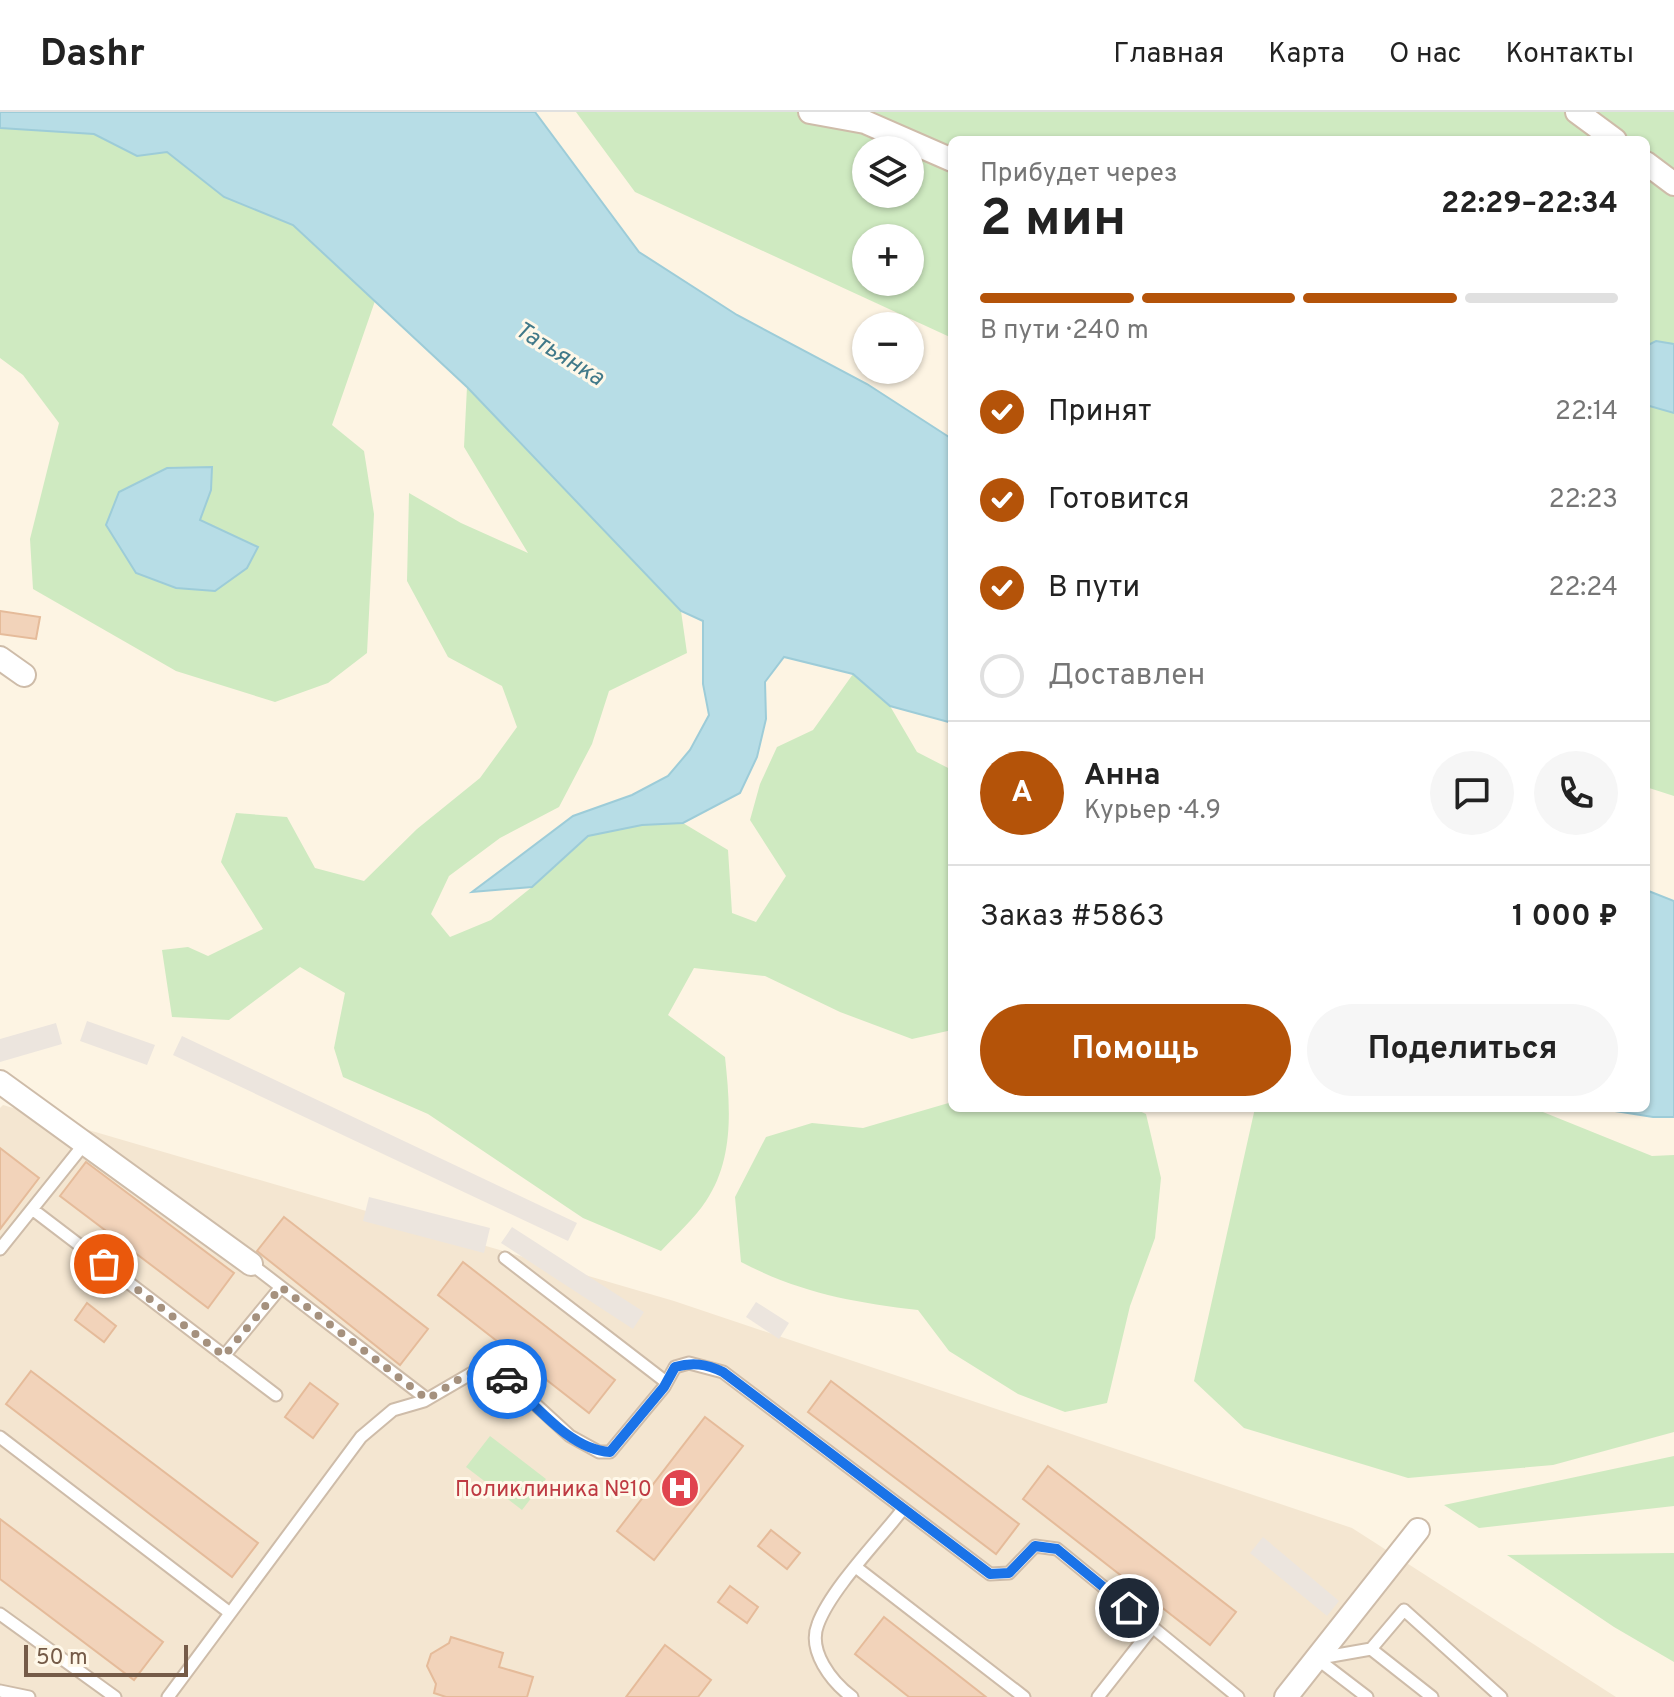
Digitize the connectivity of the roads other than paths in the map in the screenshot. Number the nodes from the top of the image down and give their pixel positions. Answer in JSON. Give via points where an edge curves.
{"nodes":[{"id":1,"x":810,"y":112,"type":"edge"},
{"id":2,"x":1577,"y":112,"type":"edge"},
{"id":3,"x":1610,"y":136,"type":"edge"},
{"id":4,"x":948,"y":158,"type":"edge"},
{"id":5,"x":1650,"y":166,"type":"edge"},
{"id":6,"x":1674,"y":184,"type":"edge"},
{"id":7,"x":0,"y":658,"type":"edge"},
{"id":8,"x":24,"y":675,"type":"dead end"},
{"id":9,"x":0,"y":1082,"type":"edge"},
{"id":10,"x":85,"y":1143,"type":"junction"},
{"id":11,"x":32,"y":1209,"type":"junction"},
{"id":12,"x":0,"y":1249,"type":"edge"},
{"id":13,"x":505,"y":1258,"type":"dead end"},
{"id":14,"x":251,"y":1264,"type":"joint"},
{"id":15,"x":281,"y":1287,"type":"junction"},
{"id":16,"x":224,"y":1356,"type":"junction"},
{"id":17,"x":666,"y":1382,"type":"junction"},
{"id":18,"x":276,"y":1395,"type":"dead end"},
{"id":19,"x":427,"y":1399,"type":"junction"},
{"id":20,"x":0,"y":1437,"type":"edge"},
{"id":21,"x":903,"y":1509,"type":"junction"},
{"id":22,"x":1418,"y":1530,"type":"dead end"},
{"id":23,"x":857,"y":1568,"type":"junction"},
{"id":24,"x":230,"y":1613,"type":"junction"},
{"id":25,"x":0,"y":1614,"type":"edge"},
{"id":26,"x":1153,"y":1627,"type":"junction"},
{"id":27,"x":1371,"y":1649,"type":"junction"},
{"id":28,"x":1316,"y":1658,"type":"junction"},
{"id":29,"x":0,"y":1691,"type":"edge"},
{"id":30,"x":29,"y":1697,"type":"edge"},
{"id":31,"x":115,"y":1697,"type":"edge"},
{"id":32,"x":168,"y":1697,"type":"edge"},
{"id":33,"x":852,"y":1697,"type":"edge"},
{"id":34,"x":1024,"y":1697,"type":"edge"},
{"id":35,"x":1098,"y":1697,"type":"edge"},
{"id":36,"x":1238,"y":1697,"type":"edge"},
{"id":37,"x":1286,"y":1697,"type":"edge"},
{"id":38,"x":1367,"y":1697,"type":"edge"},
{"id":39,"x":1432,"y":1697,"type":"edge"},
{"id":40,"x":1501,"y":1697,"type":"edge"}],
"edges":[{"from":1,"to":4,"type":"street","via":[[865,122]]},
{"from":2,"to":3,"type":"street"},
{"from":5,"to":6,"type":"street"},
{"from":7,"to":8,"type":"street"},
{"from":9,"to":10,"type":"street"},
{"from":10,"to":11,"type":"lane"},
{"from":10,"to":14,"type":"street"},
{"from":11,"to":12,"type":"lane"},
{"from":11,"to":16,"type":"lane"},
{"from":13,"to":17,"type":"lane"},
{"from":14,"to":15,"type":"lane"},
{"from":15,"to":16,"type":"lane"},
{"from":15,"to":19,"type":"lane"},
{"from":16,"to":18,"type":"lane"},
{"from":17,"to":19,"type":"lane","via":[[610,1452],[599,1452],[570,1436],[499,1371],[479,1369]]},
{"from":17,"to":21,"type":"lane","via":[[675,1367],[689,1363],[723,1372]]},
{"from":19,"to":24,"type":"lane","via":[[393,1410],[361,1437]]},
{"from":20,"to":24,"type":"lane"},
{"from":21,"to":23,"type":"lane"},
{"from":21,"to":26,"type":"lane","via":[[990,1574],[1009,1573],[1035,1546],[1057,1549]]},
{"from":22,"to":28,"type":"street"},
{"from":23,"to":33,"type":"lane","via":[[817,1626],[818,1649],[831,1681]]},
{"from":23,"to":34,"type":"lane"},
{"from":24,"to":32,"type":"lane"},
{"from":25,"to":31,"type":"lane"},
{"from":26,"to":35,"type":"lane"},
{"from":26,"to":36,"type":"lane"},
{"from":27,"to":28,"type":"lane"},
{"from":27,"to":39,"type":"lane"},
{"from":27,"to":40,"type":"lane","via":[[1404,1610]]},
{"from":28,"to":37,"type":"street"},
{"from":28,"to":38,"type":"lane"},
{"from":29,"to":30,"type":"lane"}]}
